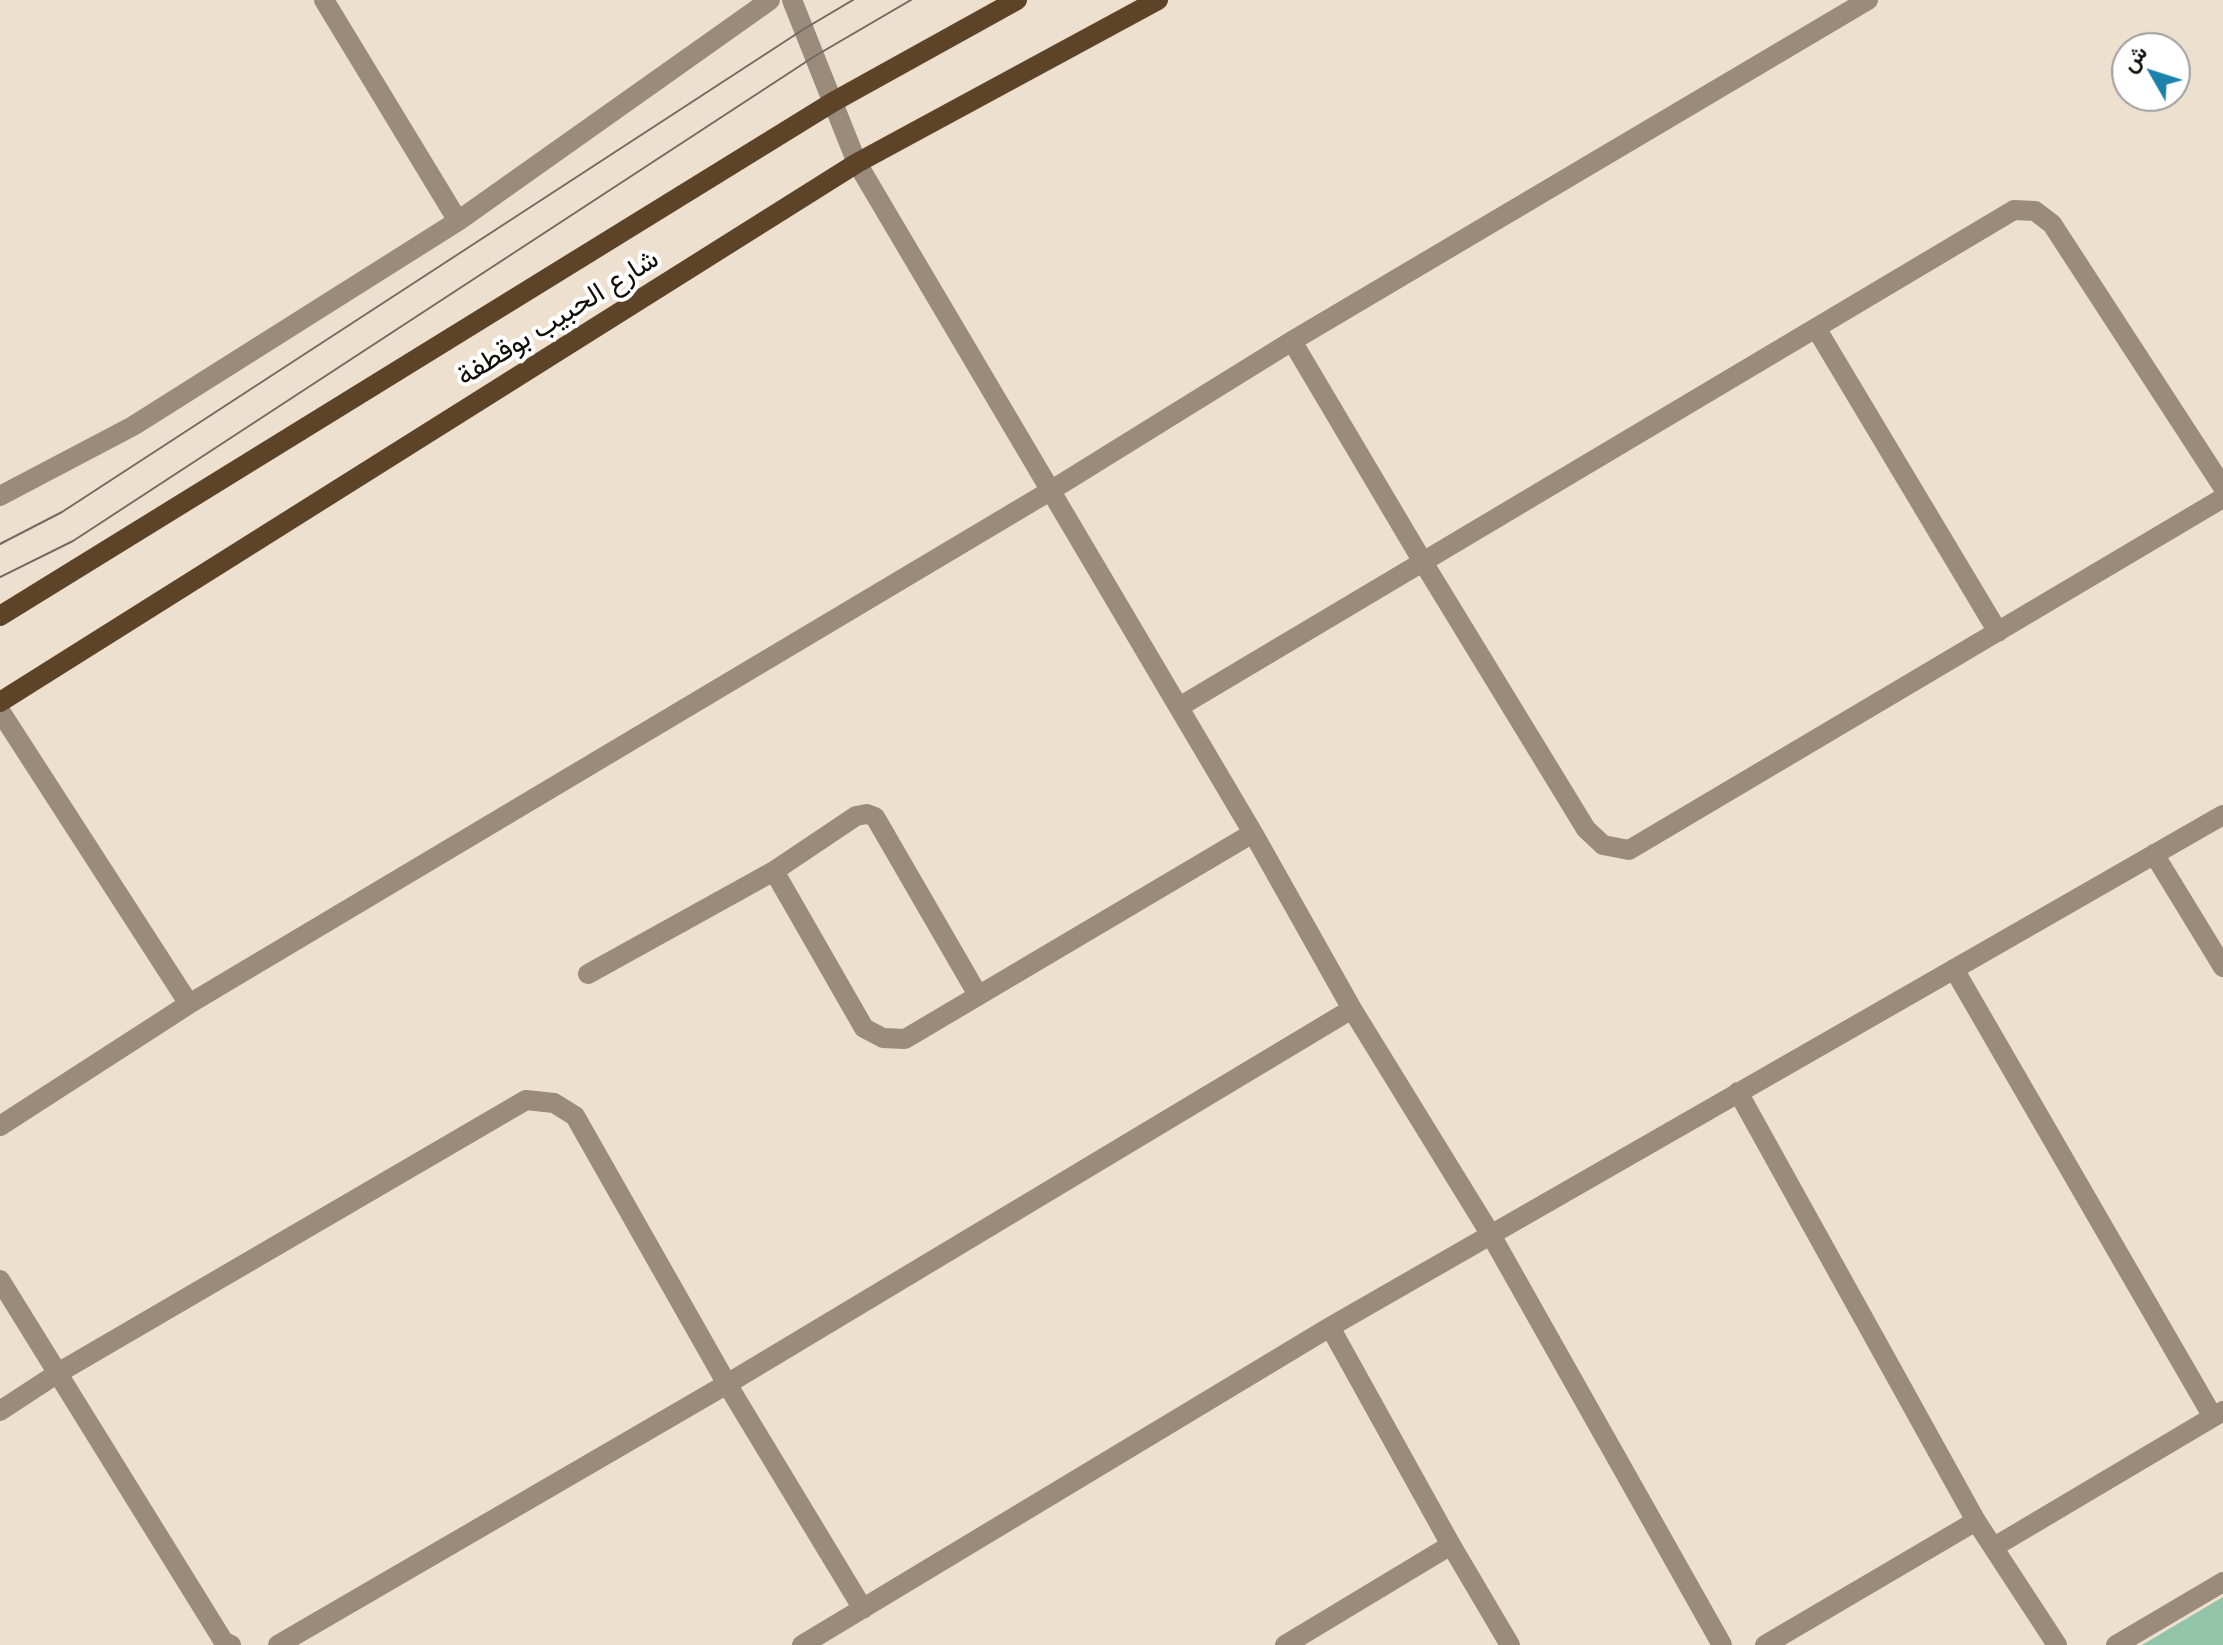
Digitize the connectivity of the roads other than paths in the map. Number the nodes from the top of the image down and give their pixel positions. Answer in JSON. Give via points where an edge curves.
{"nodes":[{"id":1,"x":324,"y":0,"type":"edge"},
{"id":2,"x":770,"y":0,"type":"edge"},
{"id":3,"x":792,"y":0,"type":"edge"},
{"id":4,"x":1017,"y":0,"type":"edge"},
{"id":5,"x":1158,"y":0,"type":"edge"},
{"id":6,"x":1868,"y":0,"type":"edge"},
{"id":7,"x":833,"y":102,"type":"junction"},
{"id":8,"x":857,"y":163,"type":"junction"},
{"id":9,"x":458,"y":221,"type":"junction"},
{"id":10,"x":1816,"y":328,"type":"junction"},
{"id":11,"x":1292,"y":341,"type":"junction"},
{"id":12,"x":2223,"y":487,"type":"edge"},
{"id":13,"x":1050,"y":491,"type":"junction"},
{"id":14,"x":0,"y":496,"type":"edge"},
{"id":15,"x":2223,"y":498,"type":"edge"},
{"id":16,"x":1423,"y":562,"type":"junction"},
{"id":17,"x":0,"y":616,"type":"edge"},
{"id":18,"x":1998,"y":632,"type":"junction"},
{"id":19,"x":0,"y":702,"type":"edge"},
{"id":20,"x":1179,"y":707,"type":"junction"},
{"id":21,"x":0,"y":711,"type":"edge"},
{"id":22,"x":2223,"y":815,"type":"edge"},
{"id":23,"x":1253,"y":833,"type":"junction"},
{"id":24,"x":2154,"y":854,"type":"junction"},
{"id":25,"x":774,"y":871,"type":"junction"},
{"id":26,"x":2223,"y":967,"type":"edge"},
{"id":27,"x":1954,"y":969,"type":"junction"},
{"id":28,"x":588,"y":974,"type":"dead end"},
{"id":29,"x":978,"y":995,"type":"junction"},
{"id":30,"x":189,"y":1004,"type":"junction"},
{"id":31,"x":1352,"y":1009,"type":"junction"},
{"id":32,"x":1738,"y":1092,"type":"junction"},
{"id":33,"x":0,"y":1126,"type":"edge"},
{"id":34,"x":1491,"y":1235,"type":"junction"},
{"id":35,"x":0,"y":1280,"type":"edge"},
{"id":36,"x":1330,"y":1327,"type":"junction"},
{"id":37,"x":58,"y":1373,"type":"junction"},
{"id":38,"x":727,"y":1384,"type":"junction"},
{"id":39,"x":0,"y":1411,"type":"edge"},
{"id":40,"x":2218,"y":1414,"type":"edge"},
{"id":41,"x":1976,"y":1521,"type":"junction"},
{"id":42,"x":1451,"y":1545,"type":"junction"},
{"id":43,"x":1994,"y":1547,"type":"junction"},
{"id":44,"x":2223,"y":1582,"type":"edge"},
{"id":45,"x":863,"y":1609,"type":"junction"},
{"id":46,"x":231,"y":1645,"type":"edge"},
{"id":47,"x":278,"y":1645,"type":"edge"},
{"id":48,"x":802,"y":1645,"type":"edge"},
{"id":49,"x":1285,"y":1645,"type":"edge"},
{"id":50,"x":1510,"y":1645,"type":"edge"},
{"id":51,"x":1722,"y":1645,"type":"edge"},
{"id":52,"x":1765,"y":1645,"type":"edge"},
{"id":53,"x":2057,"y":1645,"type":"edge"},
{"id":54,"x":2116,"y":1645,"type":"edge"}],
"edges":[{"from":1,"to":9,"type":"street"},
{"from":2,"to":9,"type":"street"},
{"from":3,"to":7,"type":"street"},
{"from":4,"to":7,"type":"main road","name":"شارع الحبيب بوقطفة"},
{"from":5,"to":8,"type":"main road","name":"شارع الحبيب بوقطفة"},
{"from":6,"to":11,"type":"street"},
{"from":7,"to":8,"type":"street"},
{"from":7,"to":17,"type":"main road","name":"شارع الحبيب بوقطفة"},
{"from":8,"to":13,"type":"street"},
{"from":8,"to":19,"type":"main road","name":"شارع الحبيب بوقطفة"},
{"from":9,"to":14,"type":"street","via":[[133,426]]},
{"from":10,"to":12,"type":"street","via":[[2014,210],[2035,211],[2052,224]]},
{"from":10,"to":16,"type":"street"},
{"from":10,"to":18,"type":"street"},
{"from":11,"to":13,"type":"street"},
{"from":11,"to":16,"type":"street"},
{"from":13,"to":20,"type":"street"},
{"from":13,"to":30,"type":"street"},
{"from":15,"to":18,"type":"street"},
{"from":16,"to":18,"type":"street","via":[[1586,829],[1603,845],[1629,850]]},
{"from":16,"to":20,"type":"street"},
{"from":20,"to":23,"type":"street"},
{"from":21,"to":30,"type":"street"},
{"from":22,"to":24,"type":"street"},
{"from":23,"to":29,"type":"street"},
{"from":23,"to":31,"type":"street"},
{"from":24,"to":26,"type":"street"},
{"from":24,"to":27,"type":"street"},
{"from":25,"to":28,"type":"street"},
{"from":25,"to":29,"type":"street","via":[[864,1028],[883,1038],[905,1039]]},
{"from":25,"to":29,"type":"street","via":[[856,816],[875,817]]},
{"from":27,"to":32,"type":"street"},
{"from":27,"to":40,"type":"street"},
{"from":30,"to":33,"type":"street"},
{"from":31,"to":34,"type":"street"},
{"from":31,"to":38,"type":"street"},
{"from":32,"to":34,"type":"street"},
{"from":32,"to":41,"type":"street"},
{"from":34,"to":36,"type":"street"},
{"from":34,"to":51,"type":"street"},
{"from":35,"to":37,"type":"street"},
{"from":36,"to":42,"type":"street"},
{"from":36,"to":45,"type":"street"},
{"from":37,"to":38,"type":"street","via":[[526,1100],[554,1103],[575,1116]]},
{"from":37,"to":39,"type":"street"},
{"from":37,"to":46,"type":"street","via":[[224,1642]]},
{"from":38,"to":45,"type":"street"},
{"from":38,"to":47,"type":"street"},
{"from":40,"to":43,"type":"street"},
{"from":41,"to":43,"type":"street"},
{"from":41,"to":52,"type":"street"},
{"from":42,"to":49,"type":"street"},
{"from":42,"to":50,"type":"street"},
{"from":43,"to":53,"type":"street"},
{"from":44,"to":54,"type":"street"},
{"from":45,"to":48,"type":"street"}]}
